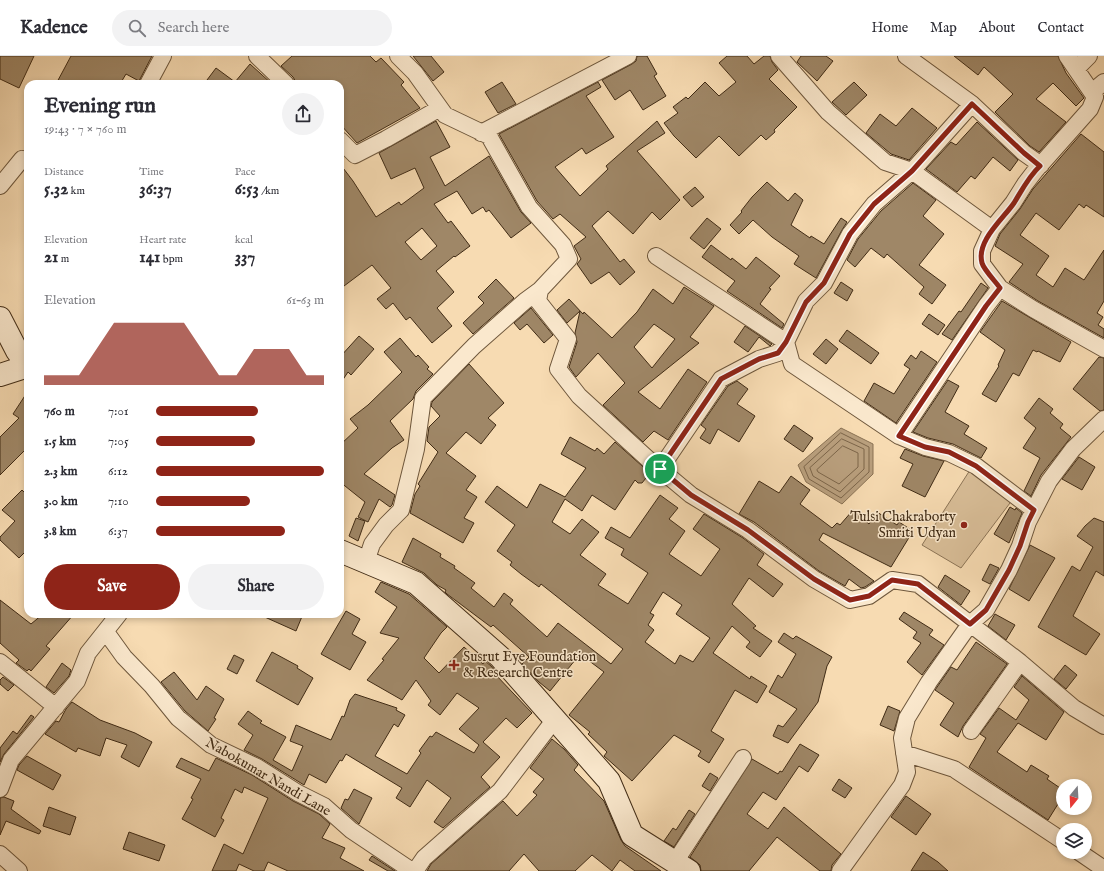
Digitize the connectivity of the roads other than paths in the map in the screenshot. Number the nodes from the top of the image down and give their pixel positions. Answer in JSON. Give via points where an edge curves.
{"nodes":[{"id":1,"x":162,"y":56,"type":"edge"},
{"id":2,"x":257,"y":56,"type":"edge"},
{"id":3,"x":398,"y":56,"type":"edge"},
{"id":4,"x":628,"y":56,"type":"edge"},
{"id":5,"x":906,"y":56,"type":"edge"},
{"id":6,"x":1067,"y":56,"type":"edge"},
{"id":7,"x":1089,"y":56,"type":"edge"},
{"id":8,"x":780,"y":57,"type":"edge"},
{"id":9,"x":1076,"y":69,"type":"junction"},
{"id":10,"x":150,"y":80,"type":"edge"},
{"id":11,"x":282,"y":80,"type":"edge"},
{"id":12,"x":1098,"y":87,"type":"edge"},
{"id":13,"x":972,"y":104,"type":"junction"},
{"id":14,"x":440,"y":108,"type":"junction"},
{"id":15,"x":481,"y":133,"type":"junction"},
{"id":16,"x":344,"y":144,"type":"edge"},
{"id":17,"x":24,"y":160,"type":"edge"},
{"id":18,"x":1040,"y":166,"type":"junction"},
{"id":19,"x":912,"y":171,"type":"junction"},
{"id":20,"x":0,"y":186,"type":"edge"},
{"id":21,"x":992,"y":229,"type":"junction"},
{"id":22,"x":656,"y":256,"type":"dead end"},
{"id":23,"x":1000,"y":288,"type":"junction"},
{"id":24,"x":540,"y":290,"type":"junction"},
{"id":25,"x":0,"y":318,"type":"edge"},
{"id":26,"x":786,"y":342,"type":"junction"},
{"id":27,"x":1104,"y":349,"type":"edge"},
{"id":28,"x":24,"y":361,"type":"edge"},
{"id":29,"x":24,"y":367,"type":"edge"},
{"id":30,"x":0,"y":375,"type":"edge"},
{"id":31,"x":1104,"y":419,"type":"edge"},
{"id":32,"x":899,"y":436,"type":"junction"},
{"id":33,"x":660,"y":469,"type":"junction"},
{"id":34,"x":1034,"y":510,"type":"junction"},
{"id":35,"x":344,"y":553,"type":"edge"},
{"id":36,"x":366,"y":562,"type":"junction"},
{"id":37,"x":116,"y":618,"type":"edge"},
{"id":38,"x":970,"y":624,"type":"junction"},
{"id":39,"x":106,"y":632,"type":"junction"},
{"id":40,"x":0,"y":662,"type":"edge"},
{"id":41,"x":1020,"y":662,"type":"junction"},
{"id":42,"x":56,"y":707,"type":"junction"},
{"id":43,"x":555,"y":719,"type":"junction"},
{"id":44,"x":1104,"y":726,"type":"edge"},
{"id":45,"x":971,"y":731,"type":"dead end"},
{"id":46,"x":904,"y":753,"type":"junction"},
{"id":47,"x":743,"y":758,"type":"dead end"},
{"id":48,"x":0,"y":789,"type":"edge"},
{"id":49,"x":1056,"y":836,"type":"edge"},
{"id":50,"x":0,"y":854,"type":"edge"},
{"id":51,"x":1090,"y":859,"type":"edge"},
{"id":52,"x":682,"y":867,"type":"edge"},
{"id":53,"x":1104,"y":868,"type":"edge"},
{"id":54,"x":19,"y":871,"type":"edge"},
{"id":55,"x":414,"y":871,"type":"edge"},
{"id":56,"x":840,"y":871,"type":"edge"}],
"edges":[{"from":1,"to":10,"type":"street"},
{"from":2,"to":11,"type":"street"},
{"from":3,"to":14,"type":"street","via":[[415,73]]},
{"from":4,"to":15,"type":"street"},
{"from":5,"to":13,"type":"street"},
{"from":6,"to":9,"type":"street"},
{"from":7,"to":9,"type":"street"},
{"from":8,"to":19,"type":"street","via":[[828,112],[879,157],[885,162]]},
{"from":9,"to":12,"type":"street"},
{"from":12,"to":18,"type":"street","via":[[1090,109]]},
{"from":13,"to":18,"type":"street"},
{"from":13,"to":19,"type":"street"},
{"from":14,"to":15,"type":"street","via":[[445,115]]},
{"from":14,"to":16,"type":"street","via":[[355,155]]},
{"from":15,"to":24,"type":"street","via":[[489,136],[530,207],[563,245],[569,259]]},
{"from":17,"to":20,"type":"street","via":[[22,159]]},
{"from":18,"to":21,"type":"street"},
{"from":19,"to":21,"type":"street"},
{"from":19,"to":26,"type":"street","via":[[874,204],[850,234],[824,283],[806,302]]},
{"from":21,"to":23,"type":"street","via":[[982,251],[982,264]]},
{"from":22,"to":26,"type":"street"},
{"from":23,"to":27,"type":"street","via":[[1033,310]]},
{"from":23,"to":32,"type":"street"},
{"from":24,"to":33,"type":"street","via":[[538,301],[568,339],[558,369],[580,396]]},
{"from":24,"to":36,"type":"street","via":[[474,346],[423,398],[416,449],[401,510],[372,544]]},
{"from":25,"to":28,"type":"main road"},
{"from":26,"to":32,"type":"street","via":[[792,364]]},
{"from":26,"to":33,"type":"street","via":[[778,353],[759,359],[721,379]]},
{"from":29,"to":30,"type":"main road"},
{"from":31,"to":34,"type":"street","via":[[1068,455],[1049,480]]},
{"from":32,"to":34,"type":"street","via":[[925,447],[949,452],[976,466]]},
{"from":33,"to":38,"type":"street","via":[[691,495],[748,530],[814,579],[850,600],[869,596],[892,580],[918,584]]},
{"from":34,"to":38,"type":"street","via":[[1009,570],[986,610]]},
{"from":35,"to":36,"type":"main road"},
{"from":36,"to":43,"type":"main road","via":[[416,582],[500,657]]},
{"from":37,"to":39,"type":"street"},
{"from":38,"to":41,"type":"street"},
{"from":38,"to":46,"type":"street","via":[[907,718],[902,738]]},
{"from":39,"to":42,"type":"street","via":[[88,653],[77,681]]},
{"from":39,"to":55,"type":"street","name":"Nabokumar Nandi Lane","via":[[124,657],[178,718],[211,745],[257,767],[324,806],[351,830]]},
{"from":40,"to":42,"type":"street"},
{"from":41,"to":44,"type":"street","via":[[1074,708]]},
{"from":41,"to":45,"type":"street"},
{"from":42,"to":48,"type":"street","via":[[12,760]]},
{"from":43,"to":52,"type":"main road","via":[[609,781],[632,835]]},
{"from":43,"to":55,"type":"street","via":[[500,791],[424,858]]},
{"from":46,"to":49,"type":"street","via":[[954,769]]},
{"from":46,"to":56,"type":"street","via":[[907,772],[902,785]]},
{"from":47,"to":52,"type":"street"},
{"from":50,"to":54,"type":"street"},
{"from":51,"to":53,"type":"street"}]}
